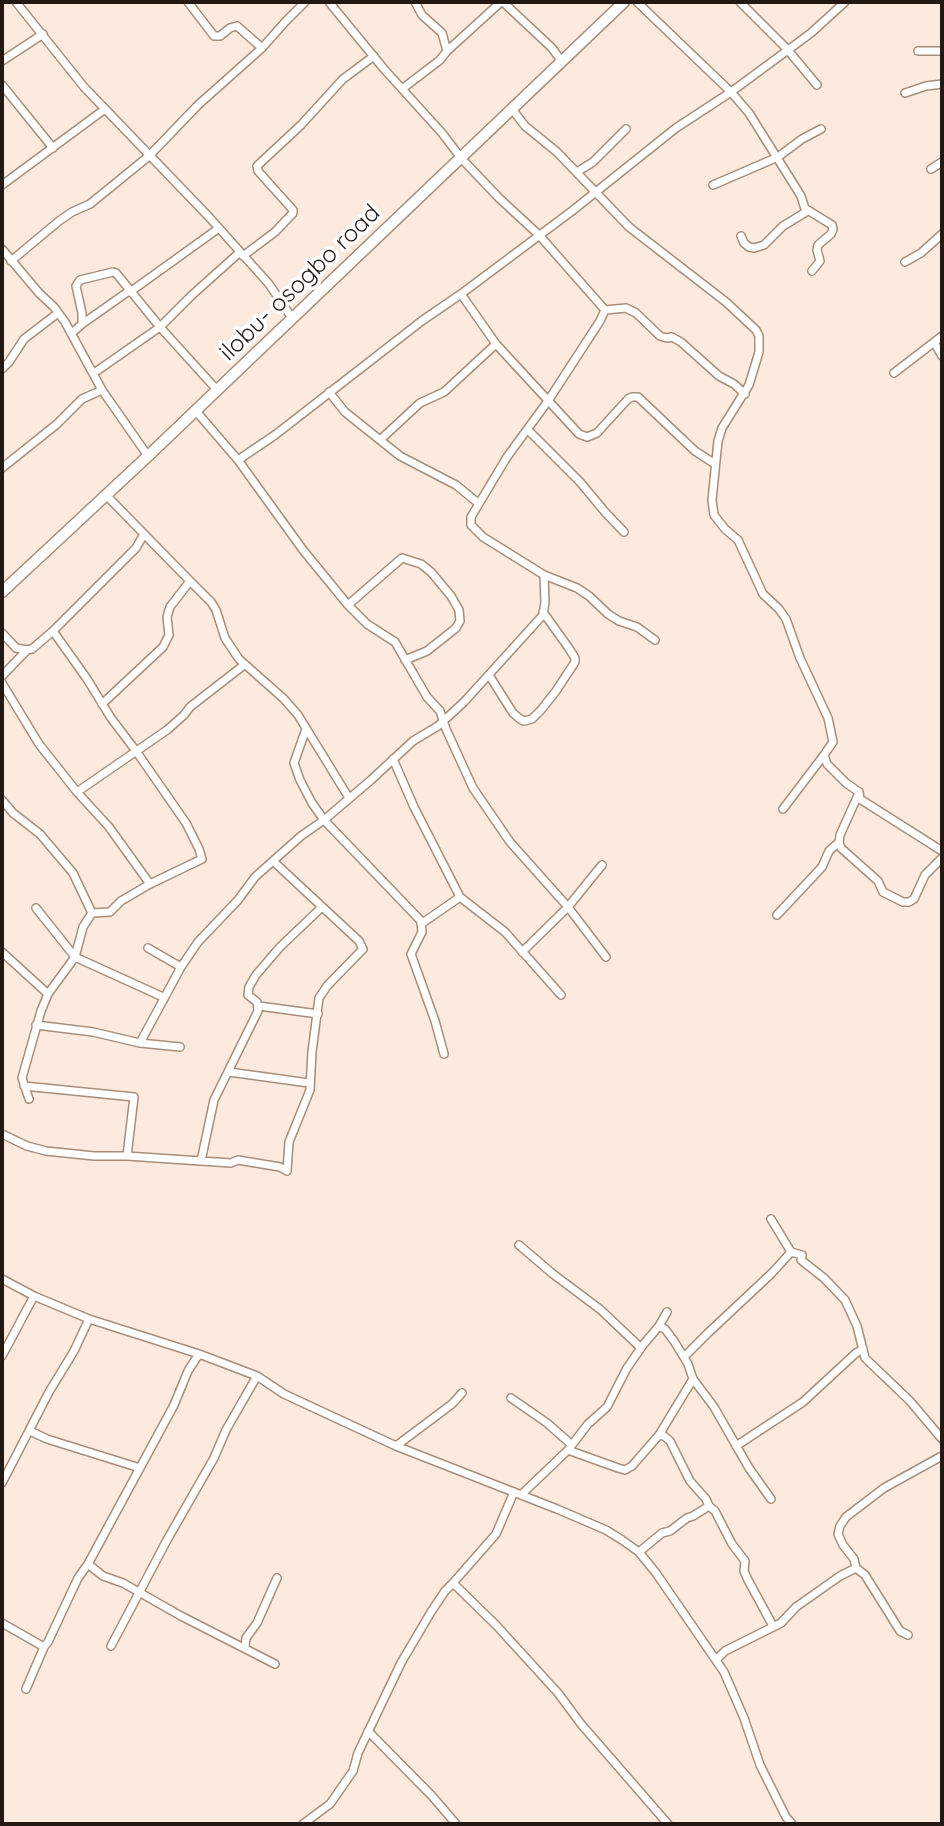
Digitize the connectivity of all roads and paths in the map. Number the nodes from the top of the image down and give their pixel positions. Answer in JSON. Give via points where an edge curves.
{"nodes":[{"id":1,"x":16,"y":2,"type":"edge"},
{"id":2,"x":188,"y":2,"type":"edge"},
{"id":3,"x":305,"y":2,"type":"edge"},
{"id":4,"x":329,"y":2,"type":"edge"},
{"id":5,"x":502,"y":2,"type":"edge"},
{"id":6,"x":624,"y":2,"type":"edge"},
{"id":7,"x":637,"y":2,"type":"edge"},
{"id":8,"x":740,"y":2,"type":"edge"},
{"id":9,"x":845,"y":2,"type":"edge"},
{"id":10,"x":414,"y":3,"type":"edge"},
{"id":11,"x":43,"y":34,"type":"junction"},
{"id":12,"x":262,"y":48,"type":"junction"},
{"id":13,"x":787,"y":49,"type":"junction"},
{"id":14,"x":447,"y":51,"type":"junction"},
{"id":15,"x":918,"y":51,"type":"dead end"},
{"id":16,"x":942,"y":51,"type":"edge"},
{"id":17,"x":374,"y":56,"type":"junction"},
{"id":18,"x":2,"y":61,"type":"edge"},
{"id":19,"x":562,"y":62,"type":"junction"},
{"id":20,"x":942,"y":84,"type":"edge"},
{"id":21,"x":2,"y":85,"type":"edge"},
{"id":22,"x":817,"y":85,"type":"dead end"},
{"id":23,"x":402,"y":89,"type":"junction"},
{"id":24,"x":731,"y":92,"type":"junction"},
{"id":25,"x":905,"y":93,"type":"dead end"},
{"id":26,"x":105,"y":109,"type":"junction"},
{"id":27,"x":512,"y":109,"type":"junction"},
{"id":28,"x":626,"y":129,"type":"dead end"},
{"id":29,"x":821,"y":129,"type":"dead end"},
{"id":30,"x":53,"y":148,"type":"junction"},
{"id":31,"x":149,"y":156,"type":"junction"},
{"id":32,"x":778,"y":157,"type":"junction"},
{"id":33,"x":461,"y":158,"type":"junction"},
{"id":34,"x":942,"y":162,"type":"edge"},
{"id":35,"x":931,"y":169,"type":"dead end"},
{"id":36,"x":577,"y":172,"type":"junction"},
{"id":37,"x":2,"y":185,"type":"edge"},
{"id":38,"x":713,"y":185,"type":"dead end"},
{"id":39,"x":595,"y":193,"type":"junction"},
{"id":40,"x":806,"y":209,"type":"junction"},
{"id":41,"x":219,"y":228,"type":"junction"},
{"id":42,"x":942,"y":234,"type":"edge"},
{"id":43,"x":539,"y":235,"type":"junction"},
{"id":44,"x":741,"y":236,"type":"dead end"},
{"id":45,"x":2,"y":249,"type":"edge"},
{"id":46,"x":242,"y":254,"type":"junction"},
{"id":47,"x":7,"y":260,"type":"edge"},
{"id":48,"x":905,"y":262,"type":"dead end"},
{"id":49,"x":812,"y":271,"type":"dead end"},
{"id":50,"x":130,"y":292,"type":"junction"},
{"id":51,"x":461,"y":294,"type":"junction"},
{"id":52,"x":605,"y":310,"type":"junction"},
{"id":53,"x":58,"y":313,"type":"junction"},
{"id":54,"x":292,"y":318,"type":"junction"},
{"id":55,"x":82,"y":324,"type":"junction"},
{"id":56,"x":160,"y":327,"type":"junction"},
{"id":57,"x":72,"y":333,"type":"junction"},
{"id":58,"x":942,"y":336,"type":"edge"},
{"id":59,"x":934,"y":342,"type":"junction"},
{"id":60,"x":496,"y":344,"type":"junction"},
{"id":61,"x":942,"y":356,"type":"edge"},
{"id":62,"x":2,"y":369,"type":"edge"},
{"id":63,"x":94,"y":373,"type":"junction"},
{"id":64,"x":894,"y":373,"type":"dead end"},
{"id":65,"x":102,"y":390,"type":"junction"},
{"id":66,"x":217,"y":390,"type":"junction"},
{"id":67,"x":329,"y":392,"type":"junction"},
{"id":68,"x":745,"y":394,"type":"junction"},
{"id":69,"x":548,"y":401,"type":"junction"},
{"id":70,"x":195,"y":410,"type":"junction"},
{"id":71,"x":528,"y":430,"type":"junction"},
{"id":72,"x":380,"y":440,"type":"junction"},
{"id":73,"x":148,"y":456,"type":"junction"},
{"id":74,"x":238,"y":460,"type":"junction"},
{"id":75,"x":715,"y":464,"type":"junction"},
{"id":76,"x":2,"y":468,"type":"edge"},
{"id":77,"x":106,"y":495,"type":"junction"},
{"id":78,"x":478,"y":503,"type":"junction"},
{"id":79,"x":624,"y":532,"type":"dead end"},
{"id":80,"x":144,"y":534,"type":"junction"},
{"id":81,"x":544,"y":575,"type":"junction"},
{"id":82,"x":190,"y":581,"type":"junction"},
{"id":83,"x":2,"y":592,"type":"edge"},
{"id":84,"x":348,"y":605,"type":"junction"},
{"id":85,"x":543,"y":612,"type":"junction"},
{"id":86,"x":53,"y":631,"type":"junction"},
{"id":87,"x":2,"y":633,"type":"edge"},
{"id":88,"x":655,"y":640,"type":"dead end"},
{"id":89,"x":27,"y":650,"type":"junction"},
{"id":90,"x":405,"y":660,"type":"junction"},
{"id":91,"x":244,"y":665,"type":"junction"},
{"id":92,"x":489,"y":675,"type":"junction"},
{"id":93,"x":2,"y":676,"type":"edge"},
{"id":94,"x":2,"y":683,"type":"edge"},
{"id":95,"x":102,"y":704,"type":"junction"},
{"id":96,"x":442,"y":720,"type":"junction"},
{"id":97,"x":306,"y":729,"type":"junction"},
{"id":98,"x":136,"y":751,"type":"junction"},
{"id":99,"x":824,"y":755,"type":"junction"},
{"id":100,"x":393,"y":759,"type":"junction"},
{"id":101,"x":77,"y":792,"type":"junction"},
{"id":102,"x":859,"y":792,"type":"junction"},
{"id":103,"x":349,"y":798,"type":"junction"},
{"id":104,"x":2,"y":800,"type":"edge"},
{"id":105,"x":783,"y":809,"type":"dead end"},
{"id":106,"x":324,"y":820,"type":"junction"},
{"id":107,"x":839,"y":842,"type":"junction"},
{"id":108,"x":942,"y":851,"type":"edge"},
{"id":109,"x":942,"y":858,"type":"edge"},
{"id":110,"x":273,"y":861,"type":"junction"},
{"id":111,"x":602,"y":865,"type":"dead end"},
{"id":112,"x":150,"y":884,"type":"junction"},
{"id":113,"x":460,"y":897,"type":"junction"},
{"id":114,"x":322,"y":907,"type":"junction"},
{"id":115,"x":568,"y":907,"type":"junction"},
{"id":116,"x":36,"y":908,"type":"dead end"},
{"id":117,"x":92,"y":913,"type":"junction"},
{"id":118,"x":777,"y":915,"type":"dead end"},
{"id":119,"x":421,"y":924,"type":"junction"},
{"id":120,"x":148,"y":948,"type":"dead end"},
{"id":121,"x":2,"y":952,"type":"edge"},
{"id":122,"x":522,"y":952,"type":"junction"},
{"id":123,"x":75,"y":957,"type":"junction"},
{"id":124,"x":606,"y":957,"type":"dead end"},
{"id":125,"x":181,"y":967,"type":"junction"},
{"id":126,"x":48,"y":994,"type":"junction"},
{"id":127,"x":561,"y":995,"type":"dead end"},
{"id":128,"x":163,"y":997,"type":"junction"},
{"id":129,"x":259,"y":1006,"type":"junction"},
{"id":130,"x":318,"y":1014,"type":"junction"},
{"id":131,"x":36,"y":1025,"type":"junction"},
{"id":132,"x":140,"y":1043,"type":"junction"},
{"id":133,"x":180,"y":1047,"type":"dead end"},
{"id":134,"x":444,"y":1054,"type":"dead end"},
{"id":135,"x":229,"y":1072,"type":"junction"},
{"id":136,"x":309,"y":1083,"type":"junction"},
{"id":137,"x":24,"y":1086,"type":"junction"},
{"id":138,"x":29,"y":1099,"type":"dead end"},
{"id":139,"x":2,"y":1134,"type":"edge"},
{"id":140,"x":127,"y":1156,"type":"junction"},
{"id":141,"x":201,"y":1161,"type":"junction"},
{"id":142,"x":771,"y":1219,"type":"dead end"},
{"id":143,"x":519,"y":1245,"type":"dead end"},
{"id":144,"x":791,"y":1252,"type":"junction"},
{"id":145,"x":2,"y":1279,"type":"edge"},
{"id":146,"x":34,"y":1296,"type":"junction"},
{"id":147,"x":667,"y":1312,"type":"dead end"},
{"id":148,"x":89,"y":1319,"type":"junction"},
{"id":149,"x":659,"y":1326,"type":"junction"},
{"id":150,"x":641,"y":1348,"type":"junction"},
{"id":151,"x":863,"y":1349,"type":"junction"},
{"id":152,"x":199,"y":1354,"type":"junction"},
{"id":153,"x":2,"y":1356,"type":"edge"},
{"id":154,"x":684,"y":1357,"type":"junction"},
{"id":155,"x":257,"y":1376,"type":"junction"},
{"id":156,"x":693,"y":1379,"type":"junction"},
{"id":157,"x":462,"y":1393,"type":"dead end"},
{"id":158,"x":511,"y":1398,"type":"dead end"},
{"id":159,"x":30,"y":1431,"type":"junction"},
{"id":160,"x":659,"y":1435,"type":"junction"},
{"id":161,"x":942,"y":1439,"type":"edge"},
{"id":162,"x":396,"y":1446,"type":"junction"},
{"id":163,"x":736,"y":1446,"type":"junction"},
{"id":164,"x":570,"y":1447,"type":"junction"},
{"id":165,"x":942,"y":1456,"type":"edge"},
{"id":166,"x":140,"y":1468,"type":"junction"},
{"id":167,"x":2,"y":1483,"type":"edge"},
{"id":168,"x":518,"y":1493,"type":"junction"},
{"id":169,"x":771,"y":1499,"type":"dead end"},
{"id":170,"x":709,"y":1506,"type":"junction"},
{"id":171,"x":639,"y":1552,"type":"junction"},
{"id":172,"x":88,"y":1564,"type":"junction"},
{"id":173,"x":856,"y":1568,"type":"junction"},
{"id":174,"x":277,"y":1578,"type":"dead end"},
{"id":175,"x":453,"y":1583,"type":"junction"},
{"id":176,"x":139,"y":1592,"type":"junction"},
{"id":177,"x":2,"y":1623,"type":"edge"},
{"id":178,"x":773,"y":1626,"type":"junction"},
{"id":179,"x":908,"y":1635,"type":"dead end"},
{"id":180,"x":111,"y":1646,"type":"dead end"},
{"id":181,"x":44,"y":1647,"type":"junction"},
{"id":182,"x":245,"y":1647,"type":"junction"},
{"id":183,"x":716,"y":1660,"type":"junction"},
{"id":184,"x":275,"y":1664,"type":"dead end"},
{"id":185,"x":26,"y":1689,"type":"dead end"},
{"id":186,"x":368,"y":1731,"type":"junction"},
{"id":187,"x":661,"y":1817,"type":"junction"},
{"id":188,"x":303,"y":1824,"type":"edge"},
{"id":189,"x":456,"y":1824,"type":"edge"},
{"id":190,"x":654,"y":1824,"type":"edge"},
{"id":191,"x":668,"y":1824,"type":"edge"},
{"id":192,"x":792,"y":1824,"type":"edge"}],
"edges":[{"from":1,"to":11,"type":"street"},
{"from":2,"to":12,"type":"street","via":[[214,36],[237,26]]},
{"from":3,"to":12,"type":"street"},
{"from":4,"to":17,"type":"street"},
{"from":5,"to":14,"type":"street"},
{"from":5,"to":19,"type":"street"},
{"from":6,"to":19,"type":"main road","name":"ilobu- osogbo road"},
{"from":7,"to":24,"type":"street"},
{"from":8,"to":13,"type":"street"},
{"from":9,"to":13,"type":"street"},
{"from":10,"to":14,"type":"street","via":[[442,33]]},
{"from":11,"to":18,"type":"street"},
{"from":11,"to":26,"type":"street"},
{"from":12,"to":31,"type":"street"},
{"from":13,"to":22,"type":"street"},
{"from":13,"to":24,"type":"street"},
{"from":14,"to":23,"type":"street"},
{"from":15,"to":16,"type":"street"},
{"from":17,"to":23,"type":"street"},
{"from":17,"to":46,"type":"street","via":[[343,79],[257,166],[293,213]]},
{"from":19,"to":27,"type":"main road","name":"ilobu- osogbo road"},
{"from":20,"to":25,"type":"street"},
{"from":21,"to":30,"type":"street"},
{"from":23,"to":33,"type":"street"},
{"from":24,"to":32,"type":"street"},
{"from":24,"to":39,"type":"street"},
{"from":26,"to":30,"type":"street"},
{"from":26,"to":31,"type":"street"},
{"from":27,"to":33,"type":"main road","name":"ilobu- osogbo road"},
{"from":27,"to":36,"type":"street"},
{"from":28,"to":36,"type":"street"},
{"from":29,"to":32,"type":"street"},
{"from":30,"to":37,"type":"street"},
{"from":31,"to":41,"type":"street"},
{"from":31,"to":47,"type":"street"},
{"from":32,"to":38,"type":"street"},
{"from":32,"to":40,"type":"street"},
{"from":33,"to":43,"type":"street"},
{"from":33,"to":54,"type":"main road","name":"ilobu- osogbo road"},
{"from":34,"to":35,"type":"street"},
{"from":36,"to":39,"type":"street"},
{"from":39,"to":43,"type":"street"},
{"from":39,"to":68,"type":"street","via":[[756,330],[759,352]]},
{"from":40,"to":44,"type":"street","via":[[764,245],[749,247]]},
{"from":40,"to":49,"type":"street","via":[[833,229],[818,245],[820,261]]},
{"from":41,"to":46,"type":"street"},
{"from":41,"to":50,"type":"street"},
{"from":42,"to":48,"type":"street"},
{"from":43,"to":51,"type":"street"},
{"from":43,"to":52,"type":"street"},
{"from":45,"to":47,"type":"street"},
{"from":46,"to":54,"type":"street"},
{"from":46,"to":56,"type":"street"},
{"from":47,"to":53,"type":"street"},
{"from":50,"to":55,"type":"street"},
{"from":50,"to":55,"type":"street","via":[[113,272],[80,280],[76,286]]},
{"from":50,"to":56,"type":"street"},
{"from":51,"to":60,"type":"street"},
{"from":51,"to":67,"type":"street"},
{"from":52,"to":68,"type":"street","via":[[626,308],[636,313],[660,336],[681,342]]},
{"from":52,"to":69,"type":"street"},
{"from":53,"to":57,"type":"street"},
{"from":53,"to":62,"type":"street","via":[[24,339]]},
{"from":54,"to":66,"type":"main road","name":"ilobu- osogbo road"},
{"from":55,"to":57,"type":"street"},
{"from":56,"to":63,"type":"street"},
{"from":56,"to":66,"type":"street"},
{"from":57,"to":63,"type":"street"},
{"from":58,"to":59,"type":"street"},
{"from":59,"to":61,"type":"street"},
{"from":59,"to":64,"type":"street"},
{"from":60,"to":69,"type":"street"},
{"from":60,"to":72,"type":"street"},
{"from":63,"to":65,"type":"street"},
{"from":65,"to":73,"type":"street"},
{"from":65,"to":76,"type":"street","via":[[86,396]]},
{"from":66,"to":70,"type":"main road","name":"ilobu- osogbo road"},
{"from":67,"to":72,"type":"street"},
{"from":67,"to":74,"type":"street"},
{"from":68,"to":75,"type":"street","via":[[722,428]]},
{"from":69,"to":71,"type":"street"},
{"from":69,"to":75,"type":"street","via":[[587,437],[628,399],[638,397]]},
{"from":70,"to":73,"type":"main road","name":"ilobu- osogbo road"},
{"from":70,"to":74,"type":"street"},
{"from":71,"to":78,"type":"street"},
{"from":71,"to":79,"type":"street"},
{"from":72,"to":78,"type":"street"},
{"from":73,"to":77,"type":"main road","name":"ilobu- osogbo road"},
{"from":74,"to":84,"type":"street"},
{"from":75,"to":99,"type":"street","via":[[714,515],[738,540],[763,594],[786,619],[828,718],[833,742]]},
{"from":77,"to":80,"type":"street"},
{"from":77,"to":83,"type":"main road","name":"ilobu- osogbo road"},
{"from":78,"to":81,"type":"street","via":[[470,522],[475,530]]},
{"from":80,"to":82,"type":"street"},
{"from":80,"to":86,"type":"street"},
{"from":81,"to":85,"type":"street"},
{"from":81,"to":88,"type":"street","via":[[577,588],[608,614]]},
{"from":82,"to":91,"type":"street","via":[[211,602],[225,638]]},
{"from":82,"to":95,"type":"street","via":[[168,611],[169,635],[163,647]]},
{"from":84,"to":90,"type":"street","via":[[395,642]]},
{"from":84,"to":90,"type":"street","via":[[402,558],[431,572],[451,596],[460,621],[427,651]]},
{"from":85,"to":92,"type":"street"},
{"from":85,"to":92,"type":"street","via":[[575,662],[541,710],[532,719],[520,719]]},
{"from":86,"to":89,"type":"street"},
{"from":86,"to":95,"type":"street"},
{"from":87,"to":89,"type":"street","via":[[16,648]]},
{"from":89,"to":93,"type":"street"},
{"from":90,"to":96,"type":"street"},
{"from":91,"to":97,"type":"street","via":[[284,699]]},
{"from":91,"to":98,"type":"street"},
{"from":92,"to":96,"type":"street"},
{"from":94,"to":101,"type":"street","via":[[39,744]]},
{"from":95,"to":98,"type":"street"},
{"from":96,"to":100,"type":"street"},
{"from":96,"to":115,"type":"street","via":[[473,788],[495,821]]},
{"from":97,"to":103,"type":"street"},
{"from":97,"to":106,"type":"street","via":[[296,770]]},
{"from":98,"to":101,"type":"street"},
{"from":98,"to":112,"type":"street","via":[[186,823],[202,859]]},
{"from":99,"to":102,"type":"street","via":[[827,764]]},
{"from":99,"to":105,"type":"street"},
{"from":100,"to":103,"type":"street"},
{"from":100,"to":113,"type":"street"},
{"from":101,"to":112,"type":"street"},
{"from":102,"to":107,"type":"street"},
{"from":102,"to":108,"type":"street","via":[[860,799]]},
{"from":103,"to":106,"type":"street"},
{"from":104,"to":117,"type":"street","via":[[73,873]]},
{"from":106,"to":110,"type":"street"},
{"from":106,"to":119,"type":"street"},
{"from":107,"to":109,"type":"street","via":[[883,892],[903,902],[914,899],[925,875]]},
{"from":107,"to":118,"type":"street"},
{"from":110,"to":114,"type":"street"},
{"from":110,"to":125,"type":"street"},
{"from":111,"to":115,"type":"street"},
{"from":112,"to":117,"type":"street","via":[[110,912]]},
{"from":113,"to":119,"type":"street"},
{"from":113,"to":122,"type":"street"},
{"from":114,"to":129,"type":"street","via":[[256,975],[247,992]]},
{"from":114,"to":130,"type":"street","via":[[363,949],[327,986]]},
{"from":115,"to":122,"type":"street"},
{"from":115,"to":124,"type":"street"},
{"from":116,"to":123,"type":"street"},
{"from":117,"to":123,"type":"street"},
{"from":119,"to":134,"type":"street","via":[[411,954]]},
{"from":120,"to":125,"type":"street"},
{"from":121,"to":126,"type":"street"},
{"from":122,"to":127,"type":"street"},
{"from":123,"to":126,"type":"street"},
{"from":123,"to":128,"type":"street"},
{"from":125,"to":128,"type":"street"},
{"from":126,"to":131,"type":"street"},
{"from":128,"to":132,"type":"street"},
{"from":129,"to":130,"type":"street"},
{"from":129,"to":135,"type":"street"},
{"from":130,"to":136,"type":"street"},
{"from":131,"to":132,"type":"street"},
{"from":131,"to":137,"type":"street"},
{"from":132,"to":133,"type":"street"},
{"from":135,"to":136,"type":"street"},
{"from":135,"to":141,"type":"street","via":[[214,1100]]},
{"from":136,"to":141,"type":"street","via":[[289,1142],[287,1171],[238,1160]]},
{"from":137,"to":138,"type":"street"},
{"from":137,"to":140,"type":"street","via":[[134,1097]]},
{"from":139,"to":140,"type":"street","via":[[46,1151]]},
{"from":140,"to":141,"type":"street"},
{"from":142,"to":144,"type":"street"},
{"from":143,"to":150,"type":"street"},
{"from":144,"to":151,"type":"street","via":[[802,1255],[801,1260],[845,1300]]},
{"from":144,"to":154,"type":"street"},
{"from":145,"to":146,"type":"street"},
{"from":146,"to":148,"type":"street"},
{"from":146,"to":153,"type":"street"},
{"from":147,"to":149,"type":"street"},
{"from":148,"to":152,"type":"street"},
{"from":148,"to":159,"type":"street"},
{"from":149,"to":150,"type":"street"},
{"from":149,"to":154,"type":"street"},
{"from":150,"to":164,"type":"street","via":[[607,1407]]},
{"from":151,"to":161,"type":"street","via":[[865,1358]]},
{"from":151,"to":163,"type":"street","via":[[803,1402]]},
{"from":152,"to":155,"type":"street"},
{"from":152,"to":166,"type":"street"},
{"from":154,"to":156,"type":"street"},
{"from":155,"to":162,"type":"street"},
{"from":155,"to":176,"type":"street"},
{"from":156,"to":160,"type":"street"},
{"from":156,"to":163,"type":"street"},
{"from":157,"to":162,"type":"street"},
{"from":158,"to":164,"type":"street"},
{"from":159,"to":166,"type":"street"},
{"from":159,"to":167,"type":"street"},
{"from":160,"to":164,"type":"street","via":[[625,1470]]},
{"from":160,"to":170,"type":"street","via":[[670,1441]]},
{"from":162,"to":168,"type":"street"},
{"from":163,"to":169,"type":"street"},
{"from":164,"to":168,"type":"street"},
{"from":165,"to":173,"type":"street","via":[[884,1488],[846,1517],[838,1534]]},
{"from":166,"to":172,"type":"street"},
{"from":168,"to":171,"type":"street","via":[[606,1530]]},
{"from":168,"to":175,"type":"street","via":[[496,1534]]},
{"from":170,"to":171,"type":"street"},
{"from":170,"to":178,"type":"street","via":[[745,1561],[744,1571]]},
{"from":171,"to":183,"type":"street"},
{"from":172,"to":176,"type":"street"},
{"from":172,"to":181,"type":"street"},
{"from":173,"to":178,"type":"street"},
{"from":173,"to":179,"type":"street"},
{"from":174,"to":182,"type":"street"},
{"from":175,"to":186,"type":"street","via":[[401,1663]]},
{"from":175,"to":187,"type":"street","via":[[558,1693]]},
{"from":176,"to":180,"type":"street"},
{"from":176,"to":182,"type":"street"},
{"from":177,"to":181,"type":"street"},
{"from":178,"to":183,"type":"street"},
{"from":181,"to":185,"type":"street"},
{"from":182,"to":184,"type":"street"},
{"from":183,"to":192,"type":"street","via":[[783,1819]]},
{"from":186,"to":188,"type":"street","via":[[341,1789]]},
{"from":186,"to":189,"type":"street"},
{"from":187,"to":190,"type":"street"},
{"from":187,"to":191,"type":"street"}]}
